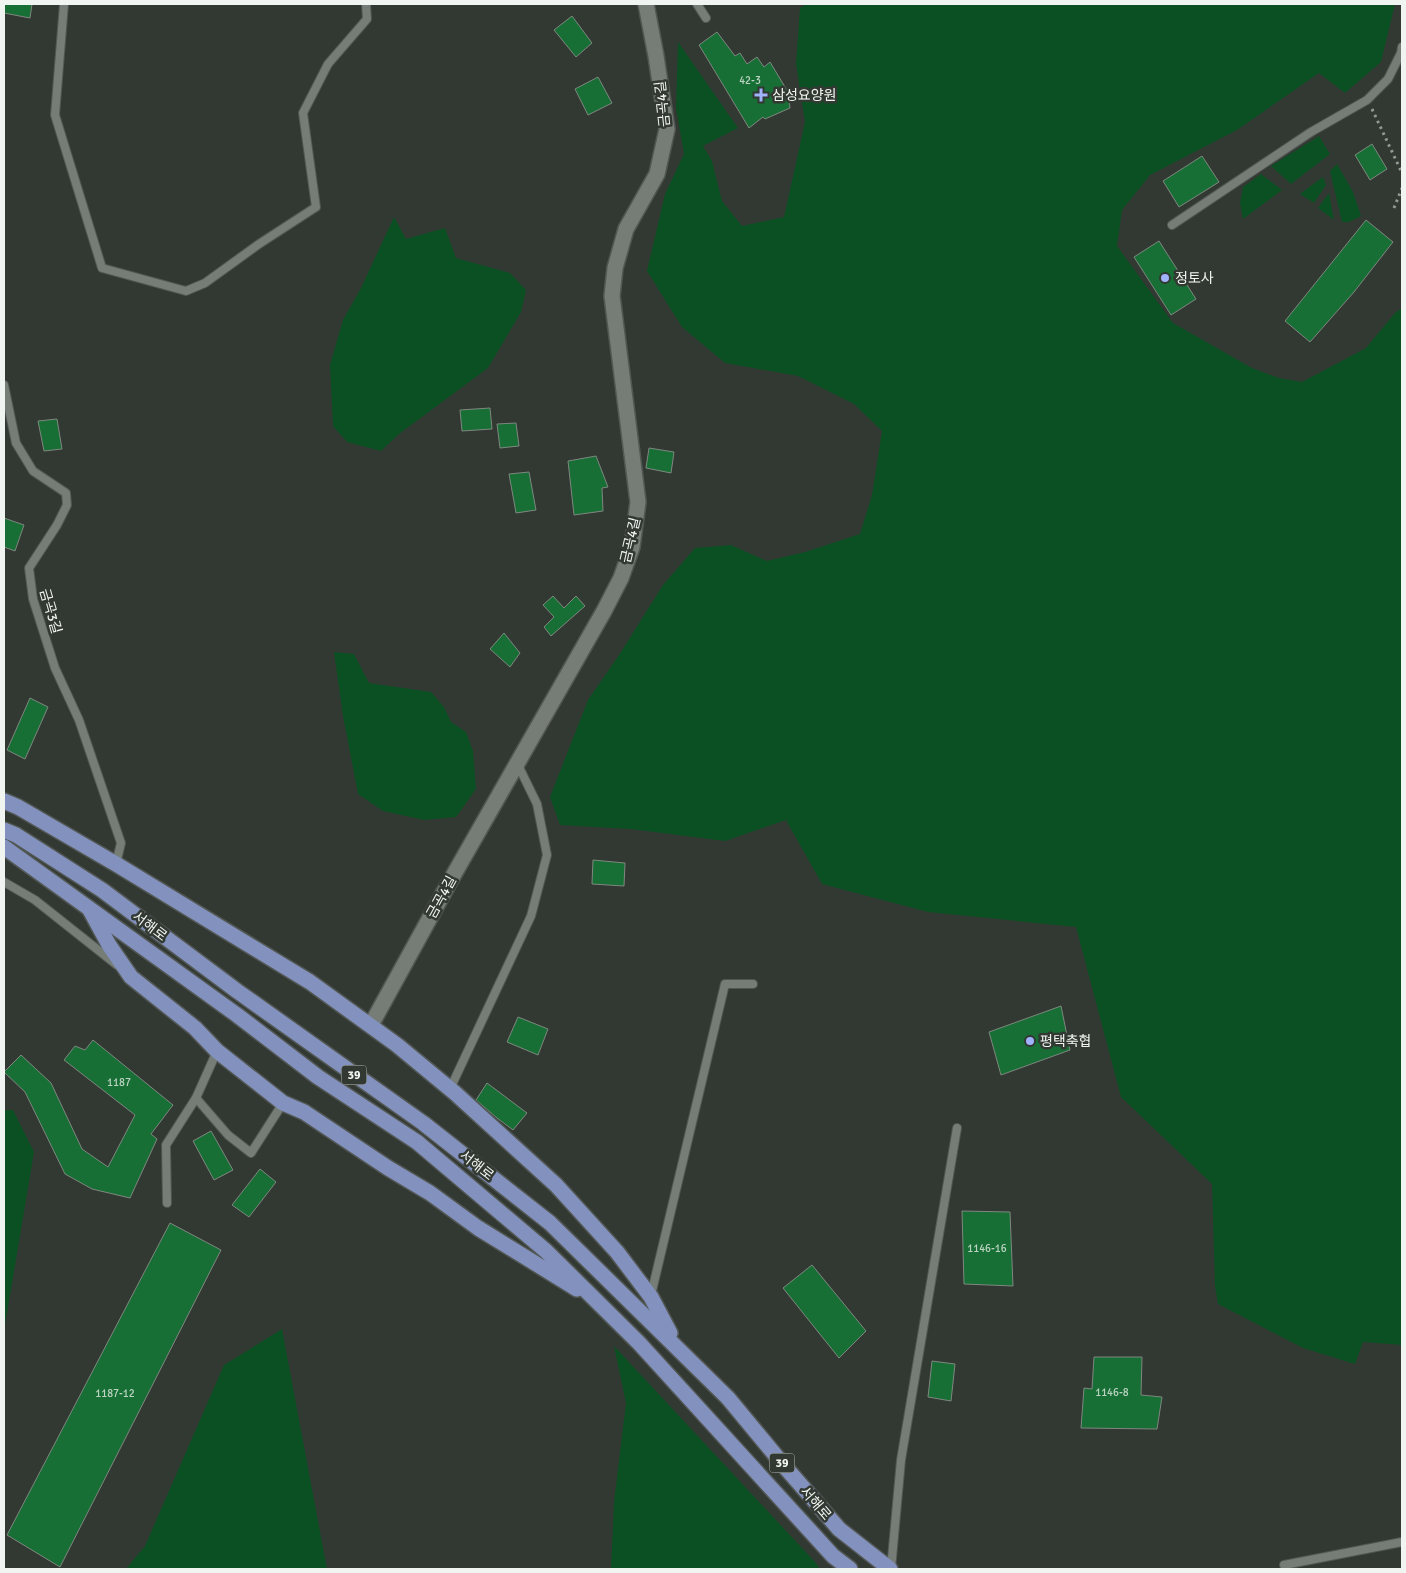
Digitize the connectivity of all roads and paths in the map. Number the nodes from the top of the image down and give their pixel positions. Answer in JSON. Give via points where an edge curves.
{"nodes":[{"id":1,"x":64,"y":4,"type":"edge"},
{"id":2,"x":366,"y":4,"type":"edge"},
{"id":3,"x":646,"y":4,"type":"edge"},
{"id":4,"x":697,"y":4,"type":"edge"},
{"id":5,"x":706,"y":18,"type":"dead end"},
{"id":6,"x":1402,"y":48,"type":"edge"},
{"id":7,"x":1368,"y":100,"type":"junction"},
{"id":8,"x":1402,"y":174,"type":"edge"},
{"id":9,"x":1402,"y":188,"type":"edge"},
{"id":10,"x":1394,"y":208,"type":"dead end"},
{"id":11,"x":1172,"y":225,"type":"dead end"},
{"id":12,"x":4,"y":385,"type":"edge"},
{"id":13,"x":518,"y":763,"type":"junction"},
{"id":14,"x":4,"y":800,"type":"edge"},
{"id":15,"x":4,"y":830,"type":"edge"},
{"id":16,"x":4,"y":847,"type":"edge"},
{"id":17,"x":116,"y":864,"type":"junction"},
{"id":18,"x":4,"y":882,"type":"edge"},
{"id":19,"x":87,"y":906,"type":"junction"},
{"id":20,"x":131,"y":977,"type":"junction"},
{"id":21,"x":753,"y":984,"type":"dead end"},
{"id":22,"x":371,"y":1025,"type":"junction"},
{"id":23,"x":217,"y":1051,"type":"junction"},
{"id":24,"x":450,"y":1089,"type":"junction"},
{"id":25,"x":196,"y":1098,"type":"junction"},
{"id":26,"x":283,"y":1103,"type":"junction"},
{"id":27,"x":957,"y":1128,"type":"dead end"},
{"id":28,"x":167,"y":1203,"type":"dead end"},
{"id":29,"x":650,"y":1297,"type":"junction"},
{"id":30,"x":597,"y":1302,"type":"junction"},
{"id":31,"x":679,"y":1350,"type":"junction"},
{"id":32,"x":1402,"y":1542,"type":"edge"},
{"id":33,"x":833,"y":1556,"type":"junction"},
{"id":34,"x":1284,"y":1565,"type":"dead end"},
{"id":35,"x":841,"y":1569,"type":"edge"},
{"id":36,"x":850,"y":1569,"type":"edge"},
{"id":37,"x":891,"y":1569,"type":"edge"}],
"edges":[{"from":1,"to":2,"type":"lane","via":[[55,115],[102,268],[186,290],[205,283],[316,206],[303,113],[328,64],[367,19]]},
{"from":3,"to":13,"type":"street","name":"금곡4길","via":[[667,128],[657,174],[626,229],[615,268],[612,296],[638,502],[632,547],[604,611]]},
{"from":4,"to":5,"type":"lane"},
{"from":6,"to":7,"type":"lane","via":[[1388,78]]},
{"from":7,"to":8,"type":"path"},
{"from":7,"to":11,"type":"lane","via":[[1311,132]]},
{"from":9,"to":10,"type":"path"},
{"from":12,"to":17,"type":"lane","name":"금곡3길","via":[[16,443],[32,471],[66,493],[67,505],[29,568],[33,599],[121,843]]},
{"from":13,"to":22,"type":"street","name":"금곡4길"},
{"from":13,"to":24,"type":"lane","via":[[538,804],[547,855],[531,916]]},
{"from":14,"to":17,"type":"main road"},
{"from":15,"to":31,"type":"main road","name":"서해로","number":"39","via":[[102,890],[423,1123],[550,1222]]},
{"from":16,"to":19,"type":"main road","name":"서해로","number":"39"},
{"from":17,"to":22,"type":"main road","via":[[310,982]]},
{"from":18,"to":20,"type":"lane","via":[[35,900]]},
{"from":19,"to":20,"type":"main road"},
{"from":19,"to":30,"type":"main road","name":"서해로","number":"39","via":[[318,1077],[417,1142],[546,1251]]},
{"from":20,"to":23,"type":"main road","via":[[195,1028]]},
{"from":21,"to":29,"type":"lane","via":[[725,984]]},
{"from":22,"to":24,"type":"main road"},
{"from":23,"to":25,"type":"lane"},
{"from":23,"to":26,"type":"main road"},
{"from":24,"to":29,"type":"main road","via":[[556,1185],[617,1252]]},
{"from":25,"to":26,"type":"lane","via":[[228,1135],[251,1153]]},
{"from":25,"to":28,"type":"lane","via":[[166,1145]]},
{"from":26,"to":30,"type":"main road","via":[[304,1112],[430,1192],[478,1228]]},
{"from":27,"to":37,"type":"lane","via":[[901,1460]]},
{"from":29,"to":31,"type":"main road"},
{"from":30,"to":33,"type":"main road","name":"서해로","number":"39","via":[[639,1343]]},
{"from":31,"to":37,"type":"main road","name":"서해로","number":"39","via":[[728,1398],[839,1529]]},
{"from":32,"to":34,"type":"lane"},
{"from":33,"to":35,"type":"lane"},
{"from":33,"to":36,"type":"main road","name":"서해로","number":"39"}]}
